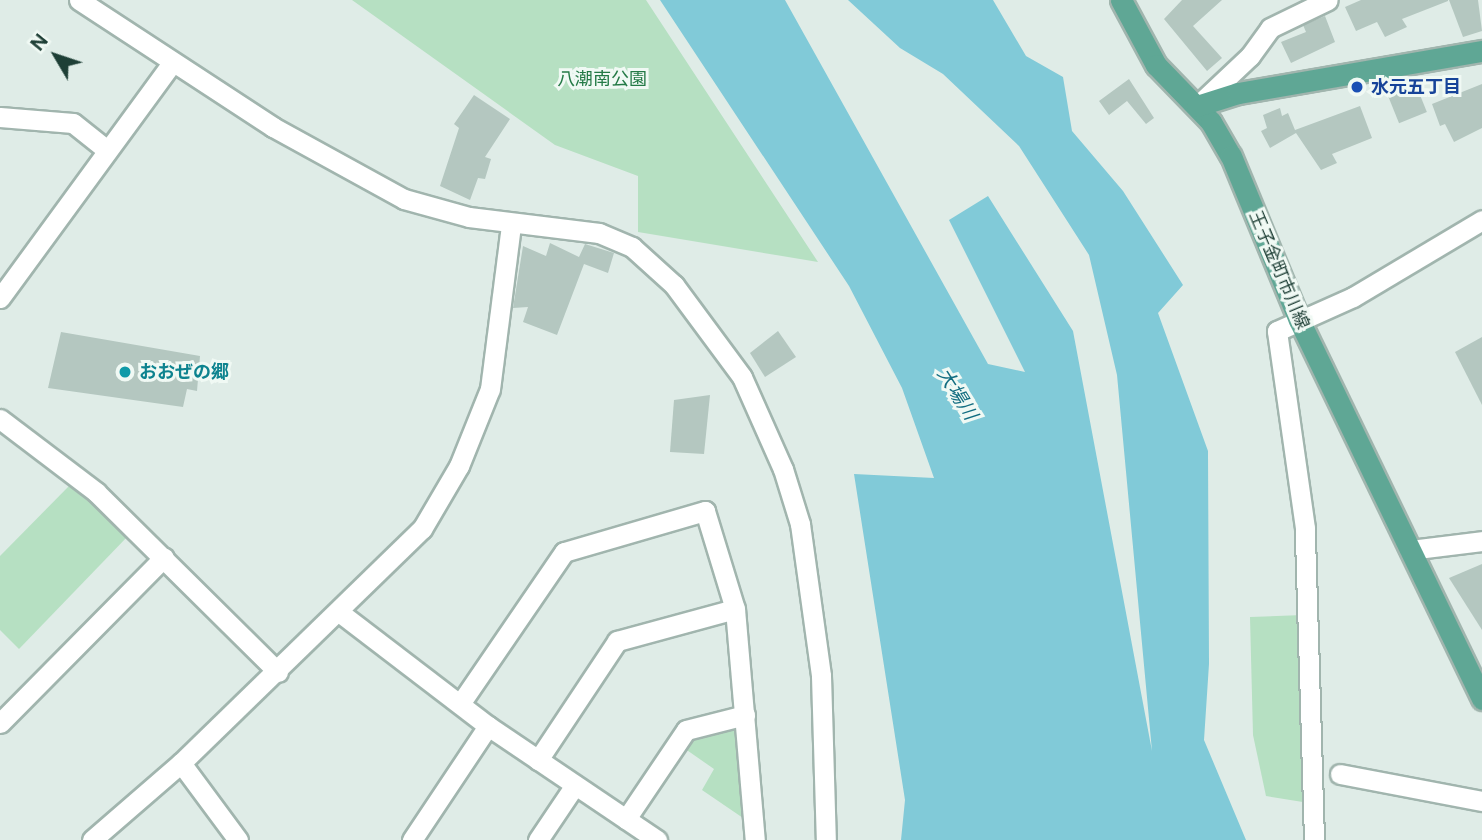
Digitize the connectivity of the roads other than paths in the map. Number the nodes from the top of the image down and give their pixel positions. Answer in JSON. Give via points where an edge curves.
{"nodes":[{"id":1,"x":79,"y":0,"type":"edge"},
{"id":2,"x":1121,"y":0,"type":"edge"},
{"id":3,"x":1328,"y":0,"type":"edge"},
{"id":4,"x":1482,"y":51,"type":"edge"},
{"id":5,"x":172,"y":63,"type":"junction"},
{"id":6,"x":1197,"y":106,"type":"junction"},
{"id":7,"x":0,"y":117,"type":"edge"},
{"id":8,"x":107,"y":150,"type":"junction"},
{"id":9,"x":1482,"y":220,"type":"edge"},
{"id":10,"x":511,"y":224,"type":"junction"},
{"id":11,"x":0,"y":298,"type":"edge"},
{"id":12,"x":1300,"y":320,"type":"junction"},
{"id":13,"x":0,"y":419,"type":"edge"},
{"id":14,"x":1482,"y":541,"type":"edge"},
{"id":15,"x":1410,"y":550,"type":"junction"},
{"id":16,"x":164,"y":557,"type":"junction"},
{"id":17,"x":735,"y":609,"type":"junction"},
{"id":18,"x":339,"y":612,"type":"junction"},
{"id":19,"x":1474,"y":665,"type":"edge"},
{"id":20,"x":278,"y":672,"type":"junction"},
{"id":21,"x":1482,"y":699,"type":"edge"},
{"id":22,"x":460,"y":704,"type":"junction"},
{"id":23,"x":745,"y":715,"type":"junction"},
{"id":24,"x":0,"y":723,"type":"edge"},
{"id":25,"x":488,"y":726,"type":"junction"},
{"id":26,"x":538,"y":760,"type":"junction"},
{"id":27,"x":181,"y":763,"type":"junction"},
{"id":28,"x":1340,"y":774,"type":"dead end"},
{"id":29,"x":575,"y":785,"type":"junction"},
{"id":30,"x":1482,"y":801,"type":"edge"},
{"id":31,"x":626,"y":819,"type":"junction"},
{"id":32,"x":92,"y":840,"type":"edge"},
{"id":33,"x":238,"y":840,"type":"edge"},
{"id":34,"x":412,"y":840,"type":"edge"},
{"id":35,"x":538,"y":840,"type":"edge"},
{"id":36,"x":657,"y":840,"type":"edge"},
{"id":37,"x":755,"y":840,"type":"edge"},
{"id":38,"x":826,"y":840,"type":"edge"},
{"id":39,"x":1314,"y":840,"type":"edge"}],
"edges":[{"from":1,"to":5,"type":"street"},
{"from":2,"to":6,"type":"main road","name":"王子金町市川線","via":[[1156,65]]},
{"from":3,"to":6,"type":"street","via":[[1270,28],[1250,56]]},
{"from":4,"to":6,"type":"main road","via":[[1238,93]]},
{"from":5,"to":8,"type":"street"},
{"from":5,"to":10,"type":"street","via":[[273,127],[404,199]]},
{"from":6,"to":12,"type":"main road","name":"王子金町市川線","via":[[1231,156]]},
{"from":7,"to":8,"type":"street","via":[[73,123]]},
{"from":8,"to":11,"type":"street"},
{"from":9,"to":12,"type":"street","via":[[1353,297]]},
{"from":10,"to":18,"type":"street","via":[[490,389],[459,466],[422,529]]},
{"from":10,"to":38,"type":"street","via":[[600,233],[632,247],[674,285],[742,377],[783,469],[810,580],[821,676]]},
{"from":12,"to":15,"type":"main road","name":"王子金町市川線"},
{"from":12,"to":39,"type":"street","via":[[1277,331],[1305,528]]},
{"from":13,"to":16,"type":"street","via":[[96,492]]},
{"from":14,"to":15,"type":"street"},
{"from":15,"to":19,"type":"main road","name":"王子金町市川線"},
{"from":16,"to":20,"type":"street"},
{"from":16,"to":24,"type":"street"},
{"from":17,"to":22,"type":"street","via":[[705,511],[564,552]]},
{"from":17,"to":23,"type":"street"},
{"from":17,"to":26,"type":"street","via":[[617,641]]},
{"from":18,"to":20,"type":"street"},
{"from":18,"to":22,"type":"street"},
{"from":19,"to":21,"type":"main road","name":"王子金町市川線"},
{"from":20,"to":27,"type":"street"},
{"from":22,"to":25,"type":"street"},
{"from":23,"to":31,"type":"street","via":[[687,730]]},
{"from":23,"to":37,"type":"street"},
{"from":25,"to":26,"type":"street"},
{"from":25,"to":34,"type":"street"},
{"from":26,"to":29,"type":"street"},
{"from":27,"to":32,"type":"street"},
{"from":27,"to":33,"type":"street"},
{"from":28,"to":30,"type":"street"},
{"from":29,"to":31,"type":"street"},
{"from":29,"to":35,"type":"street"},
{"from":31,"to":36,"type":"street"}]}
